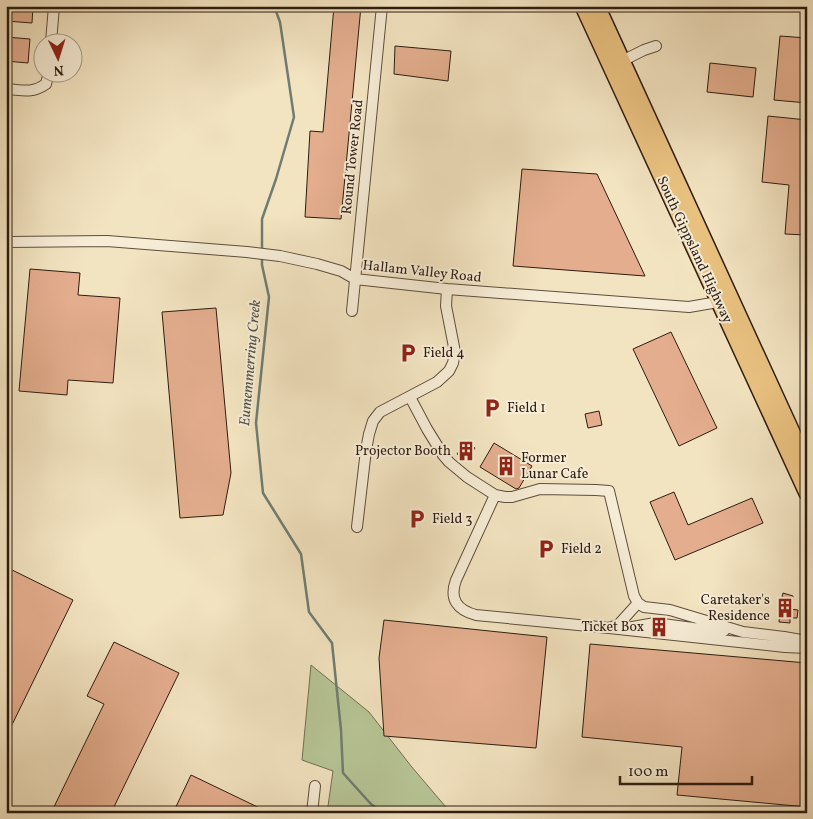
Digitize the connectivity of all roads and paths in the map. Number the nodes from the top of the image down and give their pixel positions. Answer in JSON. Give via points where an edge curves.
{"nodes":[{"id":1,"x":54,"y":6,"type":"edge"},
{"id":2,"x":382,"y":6,"type":"edge"},
{"id":3,"x":583,"y":6,"type":"edge"},
{"id":4,"x":597,"y":6,"type":"edge"},
{"id":5,"x":52,"y":32,"type":"edge"},
{"id":6,"x":656,"y":46,"type":"dead end"},
{"id":7,"x":616,"y":63,"type":"junction"},
{"id":8,"x":46,"y":82,"type":"edge"},
{"id":9,"x":6,"y":89,"type":"edge"},
{"id":10,"x":6,"y":242,"type":"edge"},
{"id":11,"x":355,"y":279,"type":"junction"},
{"id":12,"x":447,"y":289,"type":"junction"},
{"id":13,"x":724,"y":295,"type":"junction"},
{"id":14,"x":352,"y":311,"type":"dead end"},
{"id":15,"x":410,"y":397,"type":"junction"},
{"id":16,"x":789,"y":441,"type":"junction"},
{"id":17,"x":807,"y":465,"type":"edge"},
{"id":18,"x":807,"y":493,"type":"edge"},
{"id":19,"x":495,"y":495,"type":"junction"},
{"id":20,"x":357,"y":527,"type":"dead end"},
{"id":21,"x":648,"y":622,"type":"junction"},
{"id":22,"x":608,"y":628,"type":"junction"},
{"id":23,"x":743,"y":632,"type":"junction"},
{"id":24,"x":807,"y":645,"type":"edge"},
{"id":25,"x":315,"y":786,"type":"dead end"},
{"id":26,"x":312,"y":813,"type":"edge"}],
"edges":[{"from":1,"to":5,"type":"street"},
{"from":2,"to":11,"type":"street","name":"Round Tower Road"},
{"from":3,"to":7,"type":"highway","name":"South Gippsland Highway"},
{"from":4,"to":7,"type":"highway","name":"South Gippsland Highway"},
{"from":6,"to":7,"type":"street"},
{"from":7,"to":13,"type":"highway","name":"South Gippsland Highway"},
{"from":8,"to":9,"type":"street","via":[[37,90]]},
{"from":10,"to":11,"type":"street","name":"Hallam Valley Road","via":[[108,241],[247,252],[317,264]]},
{"from":11,"to":12,"type":"street","name":"Hallam Valley Road"},
{"from":11,"to":14,"type":"street","name":"Round Tower Road"},
{"from":12,"to":13,"type":"street","name":"Hallam Valley Road","via":[[689,307]]},
{"from":12,"to":15,"type":"street","via":[[446,306],[454,342],[453,363],[440,380]]},
{"from":13,"to":16,"type":"highway","name":"South Gippsland Highway"},
{"from":15,"to":19,"type":"street","via":[[442,455]]},
{"from":15,"to":20,"type":"street","via":[[380,412],[373,421],[366,450]]},
{"from":16,"to":17,"type":"highway","name":"South Gippsland Highway"},
{"from":16,"to":18,"type":"highway","name":"South Gippsland Highway"},
{"from":19,"to":21,"type":"street","via":[[512,497],[540,490],[609,491],[634,596]]},
{"from":19,"to":22,"type":"street","via":[[455,583],[453,595],[458,605],[476,615]]},
{"from":21,"to":22,"type":"street"},
{"from":21,"to":22,"type":"street"},
{"from":21,"to":22,"type":"street"},
{"from":21,"to":23,"type":"street"},
{"from":21,"to":23,"type":"street","via":[[644,607],[676,612]]},
{"from":21,"to":24,"type":"street","via":[[785,647]]},
{"from":23,"to":24,"type":"street","via":[[784,637]]},
{"from":25,"to":26,"type":"street"}]}
